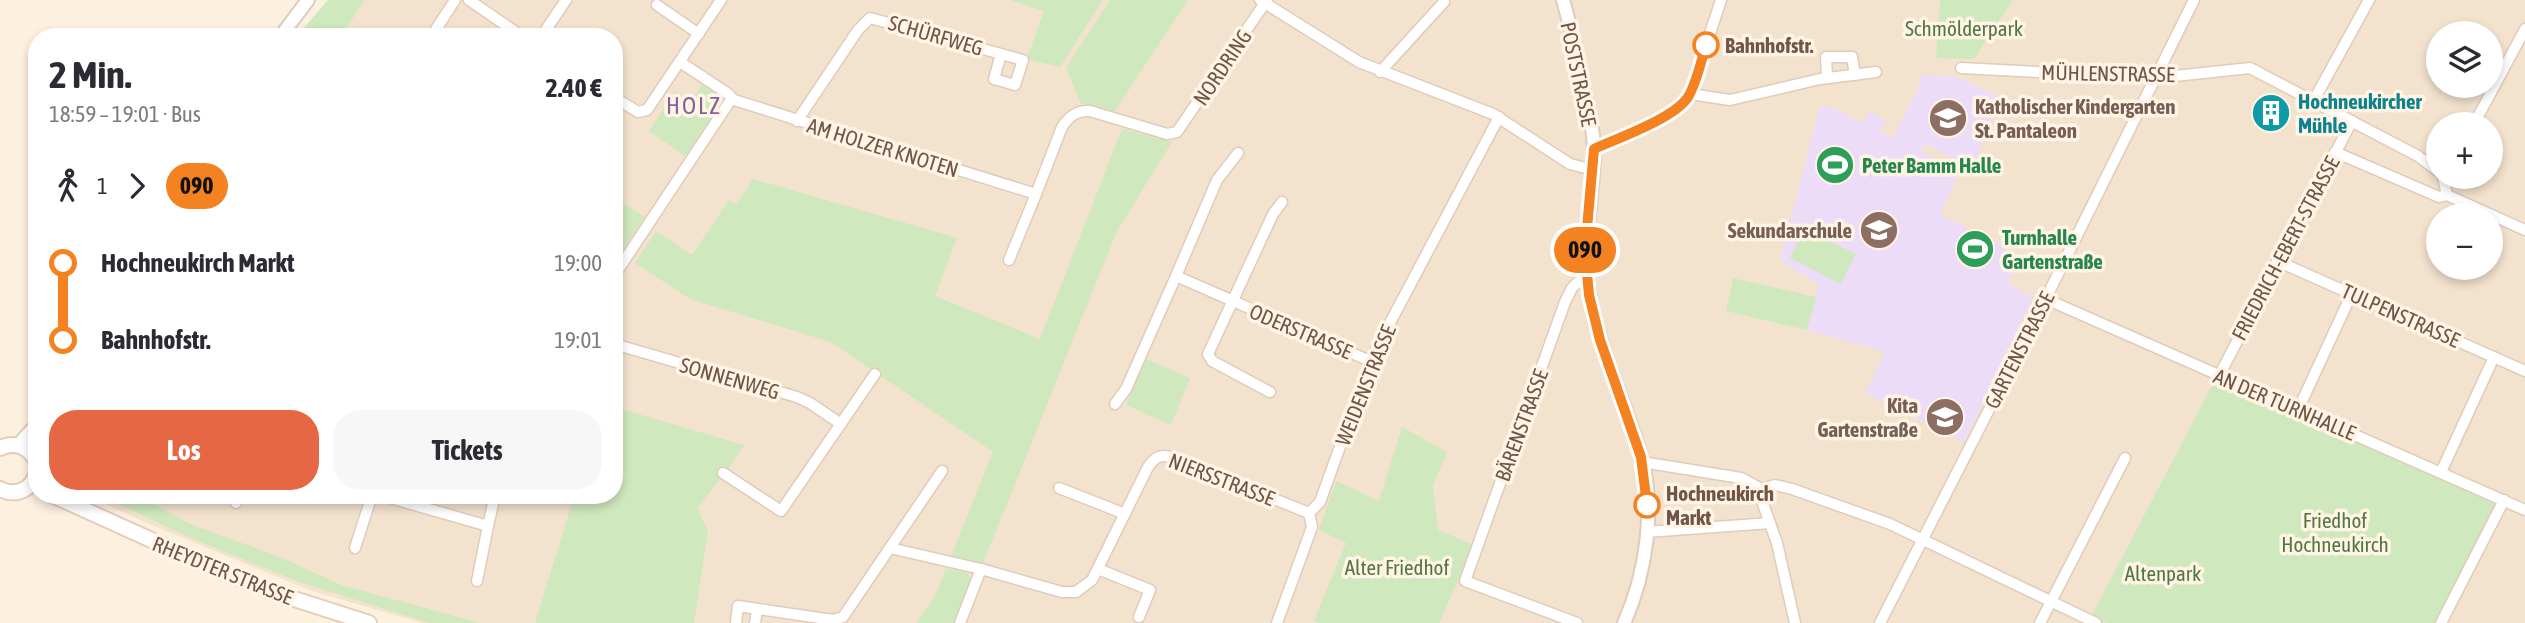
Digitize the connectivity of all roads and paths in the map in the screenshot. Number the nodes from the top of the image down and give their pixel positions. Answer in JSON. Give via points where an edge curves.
{"nodes":[{"id":1,"x":308,"y":0,"type":"edge"},
{"id":2,"x":455,"y":0,"type":"edge"},
{"id":3,"x":469,"y":0,"type":"edge"},
{"id":4,"x":566,"y":0,"type":"edge"},
{"id":5,"x":721,"y":0,"type":"edge"},
{"id":6,"x":1563,"y":0,"type":"edge"},
{"id":7,"x":1721,"y":0,"type":"edge"},
{"id":8,"x":2194,"y":0,"type":"edge"},
{"id":9,"x":2368,"y":0,"type":"edge"},
{"id":10,"x":1264,"y":1,"type":"edge"},
{"id":11,"x":1444,"y":2,"type":"dead end"},
{"id":12,"x":657,"y":5,"type":"dead end"},
{"id":13,"x":287,"y":28,"type":"edge"},
{"id":14,"x":437,"y":28,"type":"edge"},
{"id":15,"x":510,"y":28,"type":"edge"},
{"id":16,"x":547,"y":28,"type":"edge"},
{"id":17,"x":2525,"y":29,"type":"edge"},
{"id":18,"x":699,"y":34,"type":"junction"},
{"id":19,"x":2520,"y":49,"type":"edge"},
{"id":20,"x":1001,"y":54,"type":"dead end"},
{"id":21,"x":680,"y":62,"type":"junction"},
{"id":22,"x":1961,"y":68,"type":"dead end"},
{"id":23,"x":1380,"y":72,"type":"junction"},
{"id":24,"x":1877,"y":72,"type":"dead end"},
{"id":25,"x":1855,"y":75,"type":"junction"},
{"id":26,"x":1827,"y":78,"type":"junction"},
{"id":27,"x":2156,"y":78,"type":"junction"},
{"id":28,"x":1690,"y":94,"type":"junction"},
{"id":29,"x":731,"y":99,"type":"junction"},
{"id":30,"x":2314,"y":100,"type":"junction"},
{"id":31,"x":623,"y":103,"type":"edge"},
{"id":32,"x":2481,"y":112,"type":"edge"},
{"id":33,"x":1499,"y":117,"type":"junction"},
{"id":34,"x":797,"y":121,"type":"junction"},
{"id":35,"x":2352,"y":121,"type":"junction"},
{"id":36,"x":1594,"y":149,"type":"junction"},
{"id":37,"x":2335,"y":152,"type":"junction"},
{"id":38,"x":1238,"y":153,"type":"dead end"},
{"id":39,"x":2426,"y":162,"type":"edge"},
{"id":40,"x":1593,"y":170,"type":"junction"},
{"id":41,"x":2446,"y":189,"type":"edge"},
{"id":42,"x":1035,"y":194,"type":"junction"},
{"id":43,"x":2447,"y":195,"type":"junction"},
{"id":44,"x":1282,"y":202,"type":"dead end"},
{"id":45,"x":2525,"y":230,"type":"edge"},
{"id":46,"x":1009,"y":260,"type":"dead end"},
{"id":47,"x":2277,"y":261,"type":"junction"},
{"id":48,"x":623,"y":262,"type":"edge"},
{"id":49,"x":1586,"y":274,"type":"junction"},
{"id":50,"x":1176,"y":276,"type":"junction"},
{"id":51,"x":2351,"y":293,"type":"junction"},
{"id":52,"x":2046,"y":299,"type":"junction"},
{"id":53,"x":1232,"y":301,"type":"junction"},
{"id":54,"x":623,"y":347,"type":"edge"},
{"id":55,"x":2494,"y":357,"type":"junction"},
{"id":56,"x":1370,"y":361,"type":"junction"},
{"id":57,"x":2525,"y":370,"type":"edge"},
{"id":58,"x":875,"y":374,"type":"dead end"},
{"id":59,"x":2218,"y":376,"type":"junction"},
{"id":60,"x":1270,"y":392,"type":"dead end"},
{"id":61,"x":1115,"y":404,"type":"dead end"},
{"id":62,"x":2298,"y":410,"type":"junction"},
{"id":63,"x":841,"y":424,"type":"junction"},
{"id":64,"x":28,"y":434,"type":"edge"},
{"id":65,"x":19,"y":445,"type":"junction"},
{"id":66,"x":0,"y":448,"type":"edge"},
{"id":67,"x":28,"y":453,"type":"edge"},
{"id":68,"x":2125,"y":458,"type":"dead end"},
{"id":69,"x":1642,"y":462,"type":"junction"},
{"id":70,"x":942,"y":471,"type":"dead end"},
{"id":71,"x":2441,"y":472,"type":"junction"},
{"id":72,"x":723,"y":473,"type":"dead end"},
{"id":73,"x":28,"y":484,"type":"edge"},
{"id":74,"x":1059,"y":488,"type":"dead end"},
{"id":75,"x":1762,"y":489,"type":"junction"},
{"id":76,"x":2,"y":494,"type":"edge"},
{"id":77,"x":2504,"y":500,"type":"junction"},
{"id":78,"x":74,"y":504,"type":"edge"},
{"id":79,"x":78,"y":504,"type":"edge"},
{"id":80,"x":369,"y":504,"type":"edge"},
{"id":81,"x":411,"y":504,"type":"edge"},
{"id":82,"x":493,"y":504,"type":"edge"},
{"id":83,"x":82,"y":507,"type":"junction"},
{"id":84,"x":2525,"y":510,"type":"edge"},
{"id":85,"x":1309,"y":513,"type":"junction"},
{"id":86,"x":1125,"y":514,"type":"junction"},
{"id":87,"x":1770,"y":523,"type":"junction"},
{"id":88,"x":488,"y":526,"type":"junction"},
{"id":89,"x":1646,"y":532,"type":"junction"},
{"id":90,"x":1923,"y":538,"type":"junction"},
{"id":91,"x":355,"y":548,"type":"dead end"},
{"id":92,"x":890,"y":548,"type":"junction"},
{"id":93,"x":981,"y":569,"type":"junction"},
{"id":94,"x":1098,"y":569,"type":"junction"},
{"id":95,"x":477,"y":581,"type":"dead end"},
{"id":96,"x":2050,"y":603,"type":"junction"},
{"id":97,"x":757,"y":609,"type":"junction"},
{"id":98,"x":1139,"y":617,"type":"dead end"},
{"id":99,"x":369,"y":623,"type":"edge"},
{"id":100,"x":736,"y":623,"type":"edge"},
{"id":101,"x":755,"y":623,"type":"edge"},
{"id":102,"x":960,"y":623,"type":"edge"},
{"id":103,"x":1277,"y":623,"type":"edge"},
{"id":104,"x":1577,"y":623,"type":"edge"},
{"id":105,"x":1624,"y":623,"type":"edge"},
{"id":106,"x":1795,"y":623,"type":"edge"},
{"id":107,"x":1880,"y":623,"type":"edge"},
{"id":108,"x":2040,"y":623,"type":"edge"},
{"id":109,"x":2096,"y":623,"type":"edge"},
{"id":110,"x":2441,"y":623,"type":"edge"}],
"edges":[{"from":1,"to":13,"type":"street"},
{"from":2,"to":14,"type":"street"},
{"from":3,"to":15,"type":"street"},
{"from":4,"to":16,"type":"street"},
{"from":5,"to":18,"type":"street"},
{"from":6,"to":36,"type":"street","name":"POSTSTRASSE"},
{"from":7,"to":28,"type":"street"},
{"from":8,"to":27,"type":"street","name":"GARTENSTRASSE"},
{"from":9,"to":30,"type":"street"},
{"from":10,"to":23,"type":"street"},
{"from":10,"to":42,"type":"street","name":"NORDRING","via":[[1175,134],[1090,111],[1078,112],[1062,127]]},
{"from":11,"to":23,"type":"street"},
{"from":12,"to":18,"type":"street"},
{"from":17,"to":19,"type":"street"},
{"from":18,"to":21,"type":"street"},
{"from":19,"to":32,"type":"street"},
{"from":20,"to":34,"type":"street","name":"SCHÜRFWEG","via":[[870,18]]},
{"from":21,"to":29,"type":"street","name":"AM HOLZER KNOTEN"},
{"from":21,"to":31,"type":"street","via":[[645,112]]},
{"from":22,"to":27,"type":"street","name":"MÜHLENSTRASSE"},
{"from":23,"to":33,"type":"street"},
{"from":24,"to":25,"type":"street"},
{"from":25,"to":26,"type":"street"},
{"from":25,"to":26,"type":"street","via":[[1852,57],[1826,57]]},
{"from":26,"to":28,"type":"street","via":[[1730,100]]},
{"from":27,"to":30,"type":"street","name":"MÜHLENSTRASSE","via":[[2250,68]]},
{"from":27,"to":52,"type":"street","name":"GARTENSTRASSE"},
{"from":28,"to":36,"type":"street","via":[[1671,113]]},
{"from":29,"to":34,"type":"street","name":"AM HOLZER KNOTEN"},
{"from":29,"to":48,"type":"street"},
{"from":30,"to":35,"type":"street","name":"MÜHLENSTRASSE"},
{"from":33,"to":40,"type":"street","via":[[1567,162]]},
{"from":33,"to":56,"type":"street","name":"WEIDENSTRASSE"},
{"from":34,"to":42,"type":"street","name":"AM HOLZER KNOTEN"},
{"from":35,"to":37,"type":"street","name":"FRIEDRICH-EBERT-STRASSE"},
{"from":35,"to":39,"type":"street","name":"MÜHLENSTRASSE"},
{"from":36,"to":40,"type":"street","name":"POSTSTRASSE"},
{"from":37,"to":43,"type":"street","via":[[2439,197]]},
{"from":37,"to":47,"type":"street","name":"FRIEDRICH-EBERT-STRASSE"},
{"from":38,"to":50,"type":"street","via":[[1216,183]]},
{"from":40,"to":49,"type":"street","name":"POSTSTRASSE"},
{"from":41,"to":43,"type":"street","name":"MÜHLENSTRASSE"},
{"from":42,"to":46,"type":"street"},
{"from":43,"to":45,"type":"street"},
{"from":44,"to":53,"type":"street","name":"ODERSTRASSE"},
{"from":47,"to":51,"type":"street","name":"TULPENSTRASSE"},
{"from":47,"to":59,"type":"street","name":"FRIEDRICH-EBERT-STRASSE"},
{"from":49,"to":69,"type":"street","name":"POSTSTRASSE","via":[[1597,332]]},
{"from":49,"to":104,"type":"street","name":"BÄRENSTRASSE","via":[[1565,302],[1465,581]]},
{"from":50,"to":53,"type":"street","name":"ODERSTRASSE"},
{"from":50,"to":61,"type":"street"},
{"from":51,"to":55,"type":"street","name":"TULPENSTRASSE"},
{"from":51,"to":62,"type":"street"},
{"from":52,"to":59,"type":"street","name":"AN DER TURNHALLE"},
{"from":52,"to":90,"type":"street","name":"GARTENSTRASSE"},
{"from":53,"to":56,"type":"street","name":"ODERSTRASSE"},
{"from":53,"to":60,"type":"street","name":"ODERSTRASSE","via":[[1208,356]]},
{"from":54,"to":63,"type":"street","name":"SONNENWEG","via":[[802,399]]},
{"from":55,"to":57,"type":"street","name":"TULPENSTRASSE"},
{"from":55,"to":71,"type":"street"},
{"from":56,"to":85,"type":"street","name":"WEIDENSTRASSE","via":[[1320,502]]},
{"from":58,"to":63,"type":"street"},
{"from":59,"to":62,"type":"street","name":"AN DER TURNHALLE"},
{"from":62,"to":71,"type":"street","name":"AN DER TURNHALLE"},
{"from":63,"to":72,"type":"street","via":[[781,511]]},
{"from":64,"to":65,"type":"street"},
{"from":65,"to":66,"type":"main road"},
{"from":65,"to":67,"type":"main road"},
{"from":68,"to":96,"type":"street"},
{"from":69,"to":75,"type":"street","via":[[1744,479]]},
{"from":69,"to":89,"type":"street","name":"POSTSTRASSE"},
{"from":70,"to":92,"type":"street"},
{"from":71,"to":77,"type":"street","name":"AN DER TURNHALLE"},
{"from":73,"to":76,"type":"main road","via":[[18,492]]},
{"from":74,"to":86,"type":"street"},
{"from":75,"to":87,"type":"street"},
{"from":75,"to":90,"type":"street","via":[[1777,485],[1805,492]]},
{"from":77,"to":84,"type":"street","name":"AN DER TURNHALLE"},
{"from":77,"to":110,"type":"street"},
{"from":78,"to":83,"type":"main road","name":"RHEYDTER STRASSE"},
{"from":79,"to":83,"type":"main road","name":"RHEYDTER STRASSE"},
{"from":80,"to":91,"type":"street"},
{"from":81,"to":88,"type":"street"},
{"from":82,"to":88,"type":"street"},
{"from":83,"to":99,"type":"main road","name":"RHEYDTER STRASSE","via":[[220,571]]},
{"from":85,"to":86,"type":"street","name":"NIERSSTRASSE","via":[[1165,456],[1152,461]]},
{"from":85,"to":103,"type":"street","name":"WEIDENSTRASSE","via":[[1312,527]]},
{"from":86,"to":94,"type":"street","name":"NIERSSTRASSE"},
{"from":87,"to":89,"type":"street"},
{"from":87,"to":106,"type":"street"},
{"from":88,"to":95,"type":"street"},
{"from":89,"to":105,"type":"street","name":"POSTSTRASSE","via":[[1641,569]]},
{"from":90,"to":96,"type":"street"},
{"from":90,"to":107,"type":"street","name":"GARTENSTRASSE"},
{"from":92,"to":93,"type":"street","name":"NIERSSTRASSE"},
{"from":92,"to":97,"type":"street","via":[[840,619]]},
{"from":93,"to":94,"type":"street","name":"NIERSSTRASSE","via":[[1067,593],[1087,586]]},
{"from":93,"to":102,"type":"street"},
{"from":94,"to":98,"type":"street","via":[[1150,590]]},
{"from":96,"to":108,"type":"street"},
{"from":96,"to":109,"type":"street"},
{"from":97,"to":100,"type":"street","via":[[738,606]]},
{"from":97,"to":101,"type":"street"}]}
